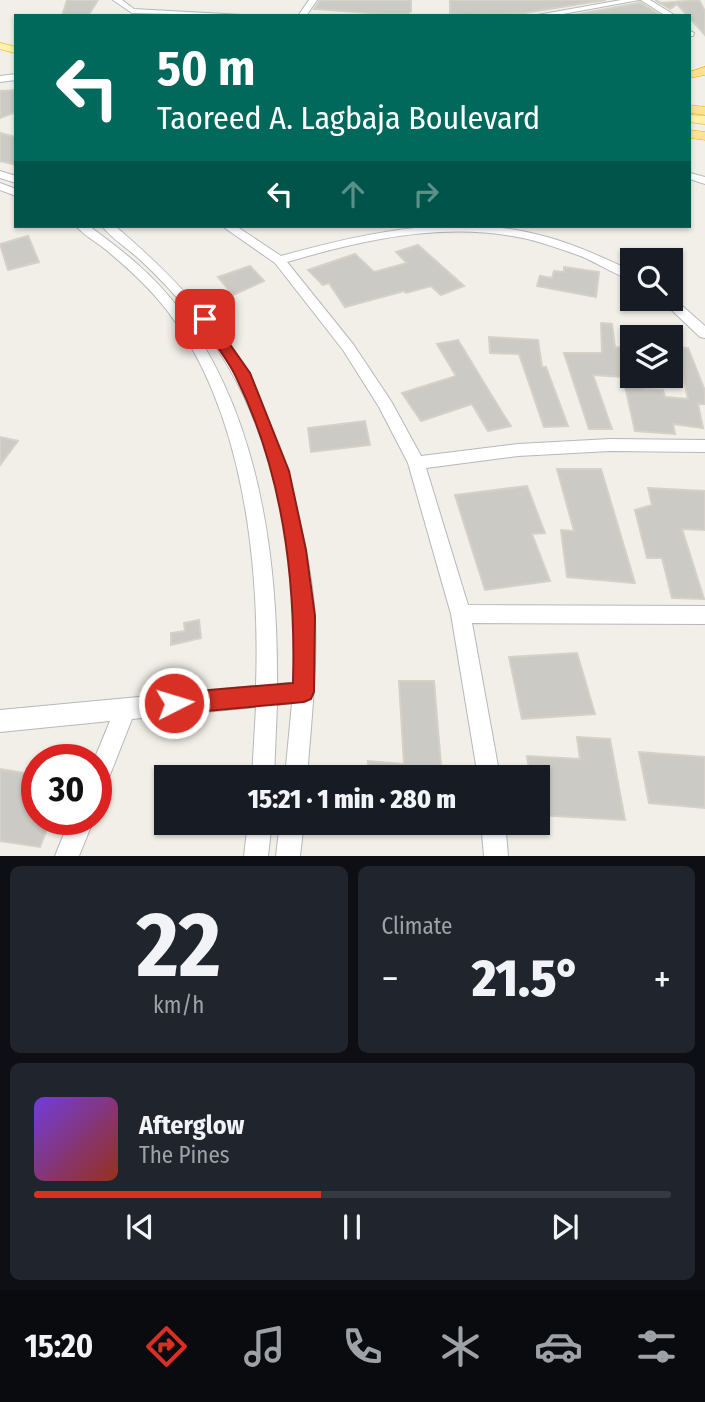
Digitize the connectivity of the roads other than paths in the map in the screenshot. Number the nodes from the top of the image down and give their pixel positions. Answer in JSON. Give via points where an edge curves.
{"nodes":[{"id":1,"x":117,"y":0,"type":"edge"},
{"id":2,"x":574,"y":0,"type":"edge"},
{"id":3,"x":635,"y":0,"type":"edge"},
{"id":4,"x":645,"y":0,"type":"edge"},
{"id":5,"x":608,"y":5,"type":"junction"},
{"id":6,"x":590,"y":7,"type":"junction"},
{"id":7,"x":209,"y":8,"type":"dead end"},
{"id":8,"x":630,"y":13,"type":"dead end"},
{"id":9,"x":184,"y":14,"type":"edge"},
{"id":10,"x":203,"y":14,"type":"edge"},
{"id":11,"x":548,"y":14,"type":"edge"},
{"id":12,"x":669,"y":14,"type":"edge"},
{"id":13,"x":231,"y":228,"type":"edge"},
{"id":14,"x":104,"y":229,"type":"edge"},
{"id":15,"x":279,"y":260,"type":"junction"},
{"id":16,"x":620,"y":271,"type":"edge"},
{"id":17,"x":679,"y":311,"type":"edge"},
{"id":18,"x":705,"y":334,"type":"edge"},
{"id":19,"x":705,"y":446,"type":"edge"},
{"id":20,"x":416,"y":463,"type":"junction"},
{"id":21,"x":461,"y":614,"type":"junction"},
{"id":22,"x":705,"y":615,"type":"edge"},
{"id":23,"x":304,"y":692,"type":"junction"},
{"id":24,"x":269,"y":695,"type":"junction"},
{"id":25,"x":126,"y":707,"type":"junction"},
{"id":26,"x":0,"y":721,"type":"edge"},
{"id":27,"x":111,"y":744,"type":"edge"},
{"id":28,"x":264,"y":765,"type":"edge"},
{"id":29,"x":297,"y":765,"type":"edge"},
{"id":30,"x":487,"y":765,"type":"edge"},
{"id":31,"x":76,"y":835,"type":"edge"},
{"id":32,"x":258,"y":835,"type":"edge"},
{"id":33,"x":290,"y":835,"type":"edge"},
{"id":34,"x":494,"y":835,"type":"edge"},
{"id":35,"x":67,"y":856,"type":"edge"},
{"id":36,"x":256,"y":856,"type":"edge"},
{"id":37,"x":288,"y":856,"type":"edge"},
{"id":38,"x":496,"y":856,"type":"edge"}],
"edges":[{"from":1,"to":9,"type":"street","via":[[132,11]]},
{"from":2,"to":6,"type":"street"},
{"from":3,"to":5,"type":"street"},
{"from":4,"to":12,"type":"street"},
{"from":5,"to":6,"type":"street"},
{"from":5,"to":8,"type":"street"},
{"from":6,"to":11,"type":"street"},
{"from":7,"to":10,"type":"street"},
{"from":13,"to":15,"type":"street"},
{"from":14,"to":23,"type":"street","via":[[147,256],[182,292],[242,373],[265,424],[297,550],[305,616]]},
{"from":14,"to":24,"type":"street","via":[[183,324],[222,397],[240,447],[259,527],[268,614]]},
{"from":15,"to":16,"type":"street","via":[[402,230],[472,228],[557,242]]},
{"from":15,"to":20,"type":"street","via":[[348,347]]},
{"from":17,"to":18,"type":"street"},
{"from":19,"to":20,"type":"street","via":[[518,450]]},
{"from":20,"to":21,"type":"street"},
{"from":21,"to":22,"type":"street"},
{"from":21,"to":30,"type":"street"},
{"from":23,"to":24,"type":"street"},
{"from":23,"to":29,"type":"street"},
{"from":24,"to":25,"type":"street"},
{"from":24,"to":28,"type":"street"},
{"from":25,"to":26,"type":"street"},
{"from":25,"to":27,"type":"street"},
{"from":31,"to":35,"type":"street"},
{"from":32,"to":36,"type":"street"},
{"from":33,"to":37,"type":"street"},
{"from":34,"to":38,"type":"street"}]}
